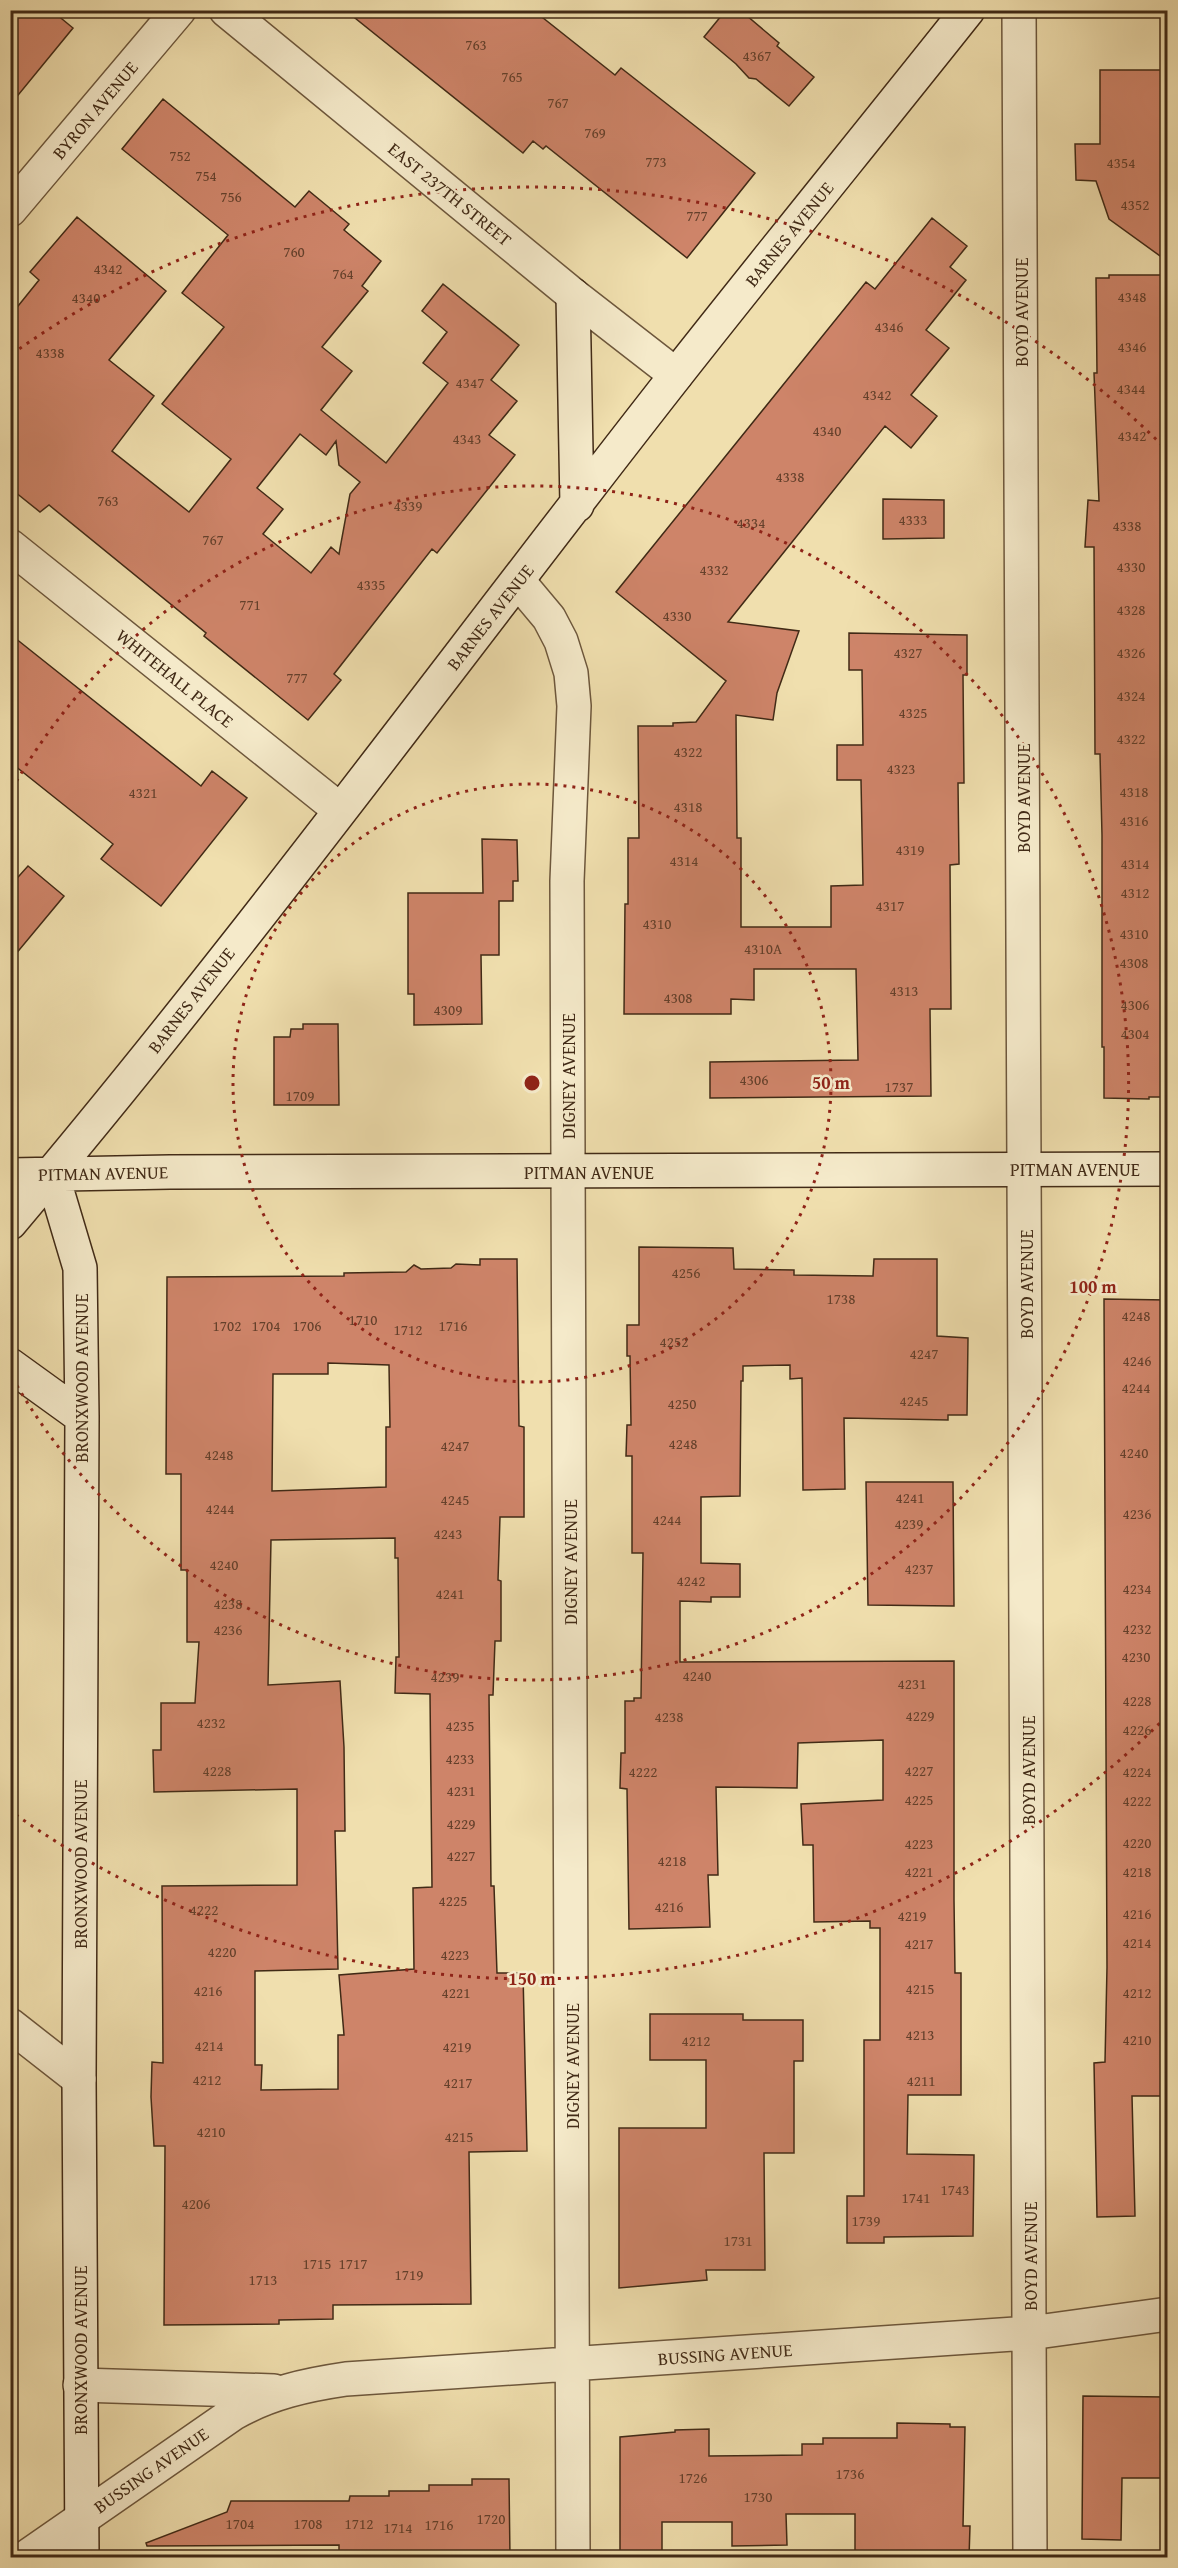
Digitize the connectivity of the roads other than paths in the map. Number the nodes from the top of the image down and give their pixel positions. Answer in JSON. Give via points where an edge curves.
{"nodes":[{"id":1,"x":179,"y":10,"type":"edge"},
{"id":2,"x":226,"y":10,"type":"edge"},
{"id":3,"x":968,"y":10,"type":"edge"},
{"id":4,"x":1019,"y":10,"type":"edge"},
{"id":5,"x":10,"y":210,"type":"edge"},
{"id":6,"x":573,"y":295,"type":"junction"},
{"id":7,"x":676,"y":375,"type":"junction"},
{"id":8,"x":577,"y":505,"type":"junction"},
{"id":9,"x":10,"y":546,"type":"edge"},
{"id":10,"x":519,"y":581,"type":"junction"},
{"id":11,"x":340,"y":810,"type":"junction"},
{"id":12,"x":1167,"y":1168,"type":"edge"},
{"id":13,"x":1025,"y":1169,"type":"junction"},
{"id":14,"x":569,"y":1172,"type":"junction"},
{"id":15,"x":52,"y":1174,"type":"junction"},
{"id":16,"x":10,"y":1175,"type":"edge"},
{"id":17,"x":10,"y":1222,"type":"edge"},
{"id":18,"x":10,"y":1365,"type":"edge"},
{"id":19,"x":82,"y":1417,"type":"junction"},
{"id":20,"x":10,"y":2025,"type":"edge"},
{"id":21,"x":79,"y":2079,"type":"junction"},
{"id":22,"x":1167,"y":2314,"type":"edge"},
{"id":23,"x":1030,"y":2333,"type":"junction"},
{"id":24,"x":573,"y":2364,"type":"junction"},
{"id":25,"x":80,"y":2385,"type":"junction"},
{"id":26,"x":282,"y":2391,"type":"junction"},
{"id":27,"x":82,"y":2518,"type":"junction"},
{"id":28,"x":25,"y":2558,"type":"edge"},
{"id":29,"x":82,"y":2558,"type":"edge"},
{"id":30,"x":573,"y":2558,"type":"edge"},
{"id":31,"x":1030,"y":2558,"type":"edge"}],
"edges":[{"from":1,"to":5,"type":"street","name":"BYRON AVENUE"},
{"from":2,"to":6,"type":"street","name":"EAST 237TH STREET"},
{"from":3,"to":7,"type":"street","name":"BARNES AVENUE"},
{"from":4,"to":13,"type":"street","name":"BOYD AVENUE"},
{"from":6,"to":7,"type":"street","name":"EAST 237TH STREET"},
{"from":6,"to":8,"type":"street"},
{"from":7,"to":8,"type":"street","name":"BARNES AVENUE"},
{"from":8,"to":10,"type":"street","name":"BARNES AVENUE"},
{"from":9,"to":11,"type":"street","name":"WHITEHALL PLACE"},
{"from":10,"to":11,"type":"street","name":"BARNES AVENUE"},
{"from":10,"to":14,"type":"street","name":"DIGNEY AVENUE","via":[[549,618],[561,641],[571,673],[574,706],[567,881]]},
{"from":11,"to":15,"type":"street","name":"BARNES AVENUE"},
{"from":12,"to":13,"type":"street","name":"PITMAN AVENUE"},
{"from":13,"to":14,"type":"street","name":"PITMAN AVENUE"},
{"from":13,"to":23,"type":"street","name":"BOYD AVENUE"},
{"from":14,"to":15,"type":"street","name":"PITMAN AVENUE"},
{"from":14,"to":24,"type":"street","name":"DIGNEY AVENUE"},
{"from":15,"to":16,"type":"street","name":"PITMAN AVENUE"},
{"from":15,"to":17,"type":"street","name":"BARNES AVENUE"},
{"from":15,"to":19,"type":"street","name":"BRONXWOOD AVENUE","via":[[80,1268]]},
{"from":18,"to":19,"type":"street"},
{"from":19,"to":21,"type":"street","name":"BRONXWOOD AVENUE"},
{"from":20,"to":21,"type":"street"},
{"from":21,"to":25,"type":"street","name":"BRONXWOOD AVENUE"},
{"from":22,"to":23,"type":"street","name":"BUSSING AVENUE"},
{"from":23,"to":24,"type":"street","name":"BUSSING AVENUE"},
{"from":23,"to":31,"type":"street","name":"BOYD AVENUE"},
{"from":24,"to":26,"type":"street","name":"BUSSING AVENUE","via":[[346,2379]]},
{"from":24,"to":30,"type":"street","name":"DIGNEY AVENUE"},
{"from":25,"to":26,"type":"street","name":"BUSSING AVENUE"},
{"from":25,"to":27,"type":"street","name":"BRONXWOOD AVENUE"},
{"from":26,"to":27,"type":"street","name":"BUSSING AVENUE","via":[[234,2413]]},
{"from":27,"to":28,"type":"street","name":"BUSSING AVENUE"},
{"from":27,"to":29,"type":"street","name":"BRONXWOOD AVENUE"}]}
